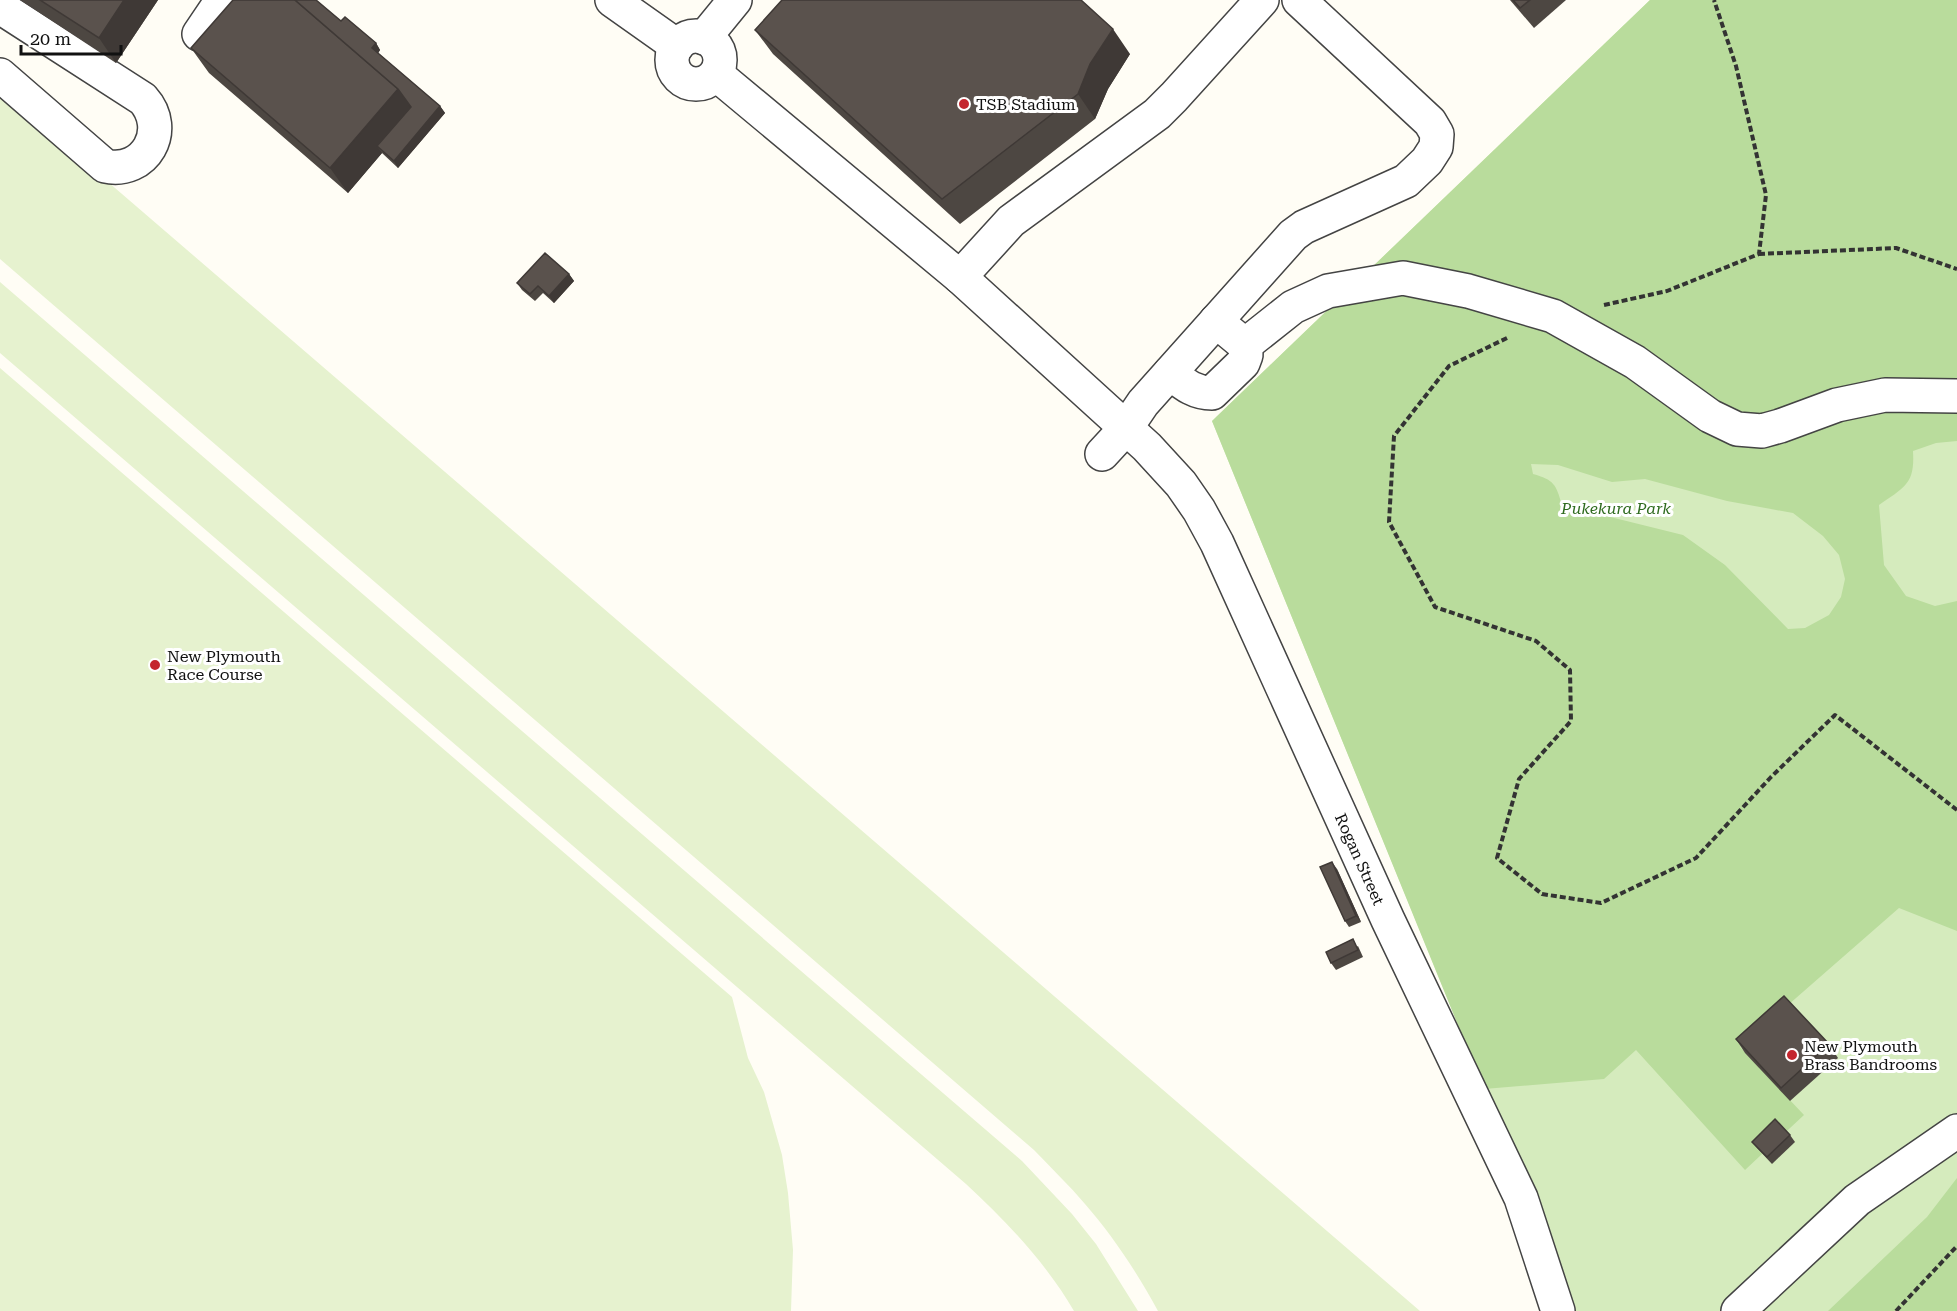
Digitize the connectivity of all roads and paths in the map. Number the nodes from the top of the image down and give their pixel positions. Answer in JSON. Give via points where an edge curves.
{"nodes":[{"id":1,"x":222,"y":0,"type":"edge"},
{"id":2,"x":612,"y":0,"type":"edge"},
{"id":3,"x":735,"y":0,"type":"edge"},
{"id":4,"x":1262,"y":0,"type":"edge"},
{"id":5,"x":1299,"y":0,"type":"edge"},
{"id":6,"x":1714,"y":0,"type":"edge"},
{"id":7,"x":0,"y":7,"type":"edge"},
{"id":8,"x":199,"y":34,"type":"dead end"},
{"id":9,"x":691,"y":42,"type":"junction"},
{"id":10,"x":0,"y":75,"type":"edge"},
{"id":11,"x":1759,"y":254,"type":"junction"},
{"id":12,"x":1957,"y":269,"type":"edge"},
{"id":13,"x":960,"y":278,"type":"junction"},
{"id":14,"x":1553,"y":316,"type":"junction"},
{"id":15,"x":1216,"y":321,"type":"junction"},
{"id":16,"x":1245,"y":345,"type":"junction"},
{"id":17,"x":1173,"y":369,"type":"junction"},
{"id":18,"x":1957,"y":396,"type":"edge"},
{"id":19,"x":1135,"y":415,"type":"junction"},
{"id":20,"x":1102,"y":454,"type":"dead end"},
{"id":21,"x":1957,"y":810,"type":"edge"},
{"id":22,"x":1957,"y":1131,"type":"edge"},
{"id":23,"x":1957,"y":1246,"type":"edge"},
{"id":24,"x":1558,"y":1311,"type":"edge"},
{"id":25,"x":1738,"y":1311,"type":"edge"},
{"id":26,"x":1896,"y":1311,"type":"edge"}],
"edges":[{"from":1,"to":8,"type":"street"},
{"from":2,"to":9,"type":"street"},
{"from":3,"to":9,"type":"street"},
{"from":4,"to":13,"type":"street","via":[[1157,114],[1011,222]]},
{"from":5,"to":15,"type":"street","via":[[1430,122],[1437,134],[1436,147],[1406,181],[1304,226]]},
{"from":6,"to":11,"type":"path","via":[[1736,66],[1767,195]]},
{"from":7,"to":10,"type":"street","via":[[143,99],[154,117],[154,138],[141,158],[130,165],[117,169],[105,166]]},
{"from":9,"to":13,"type":"street","name":"Rogan Street","via":[[715,45],[720,61],[716,74]]},
{"from":11,"to":12,"type":"path","via":[[1896,248]]},
{"from":11,"to":14,"type":"path","via":[[1667,291]]},
{"from":13,"to":19,"type":"street","name":"Rogan Street"},
{"from":14,"to":16,"type":"street","via":[[1468,291],[1403,278],[1328,291],[1293,307]]},
{"from":14,"to":18,"type":"street","via":[[1635,362],[1710,416],[1737,429],[1762,431],[1837,405],[1885,395]]},
{"from":14,"to":21,"type":"path","via":[[1449,366],[1394,436],[1389,522],[1435,607],[1536,641],[1570,670],[1571,721],[1519,779],[1497,858],[1542,894],[1600,903],[1696,858],[1835,715]]},
{"from":15,"to":16,"type":"street"},
{"from":15,"to":17,"type":"street"},
{"from":16,"to":17,"type":"street","via":[[1243,363],[1212,393],[1190,389]]},
{"from":17,"to":19,"type":"street"},
{"from":19,"to":20,"type":"street"},
{"from":19,"to":24,"type":"street","name":"Rogan Street","via":[[1157,457],[1181,484],[1217,543],[1388,920],[1521,1198]]},
{"from":22,"to":25,"type":"street","via":[[1857,1200]]},
{"from":23,"to":26,"type":"path"}]}
